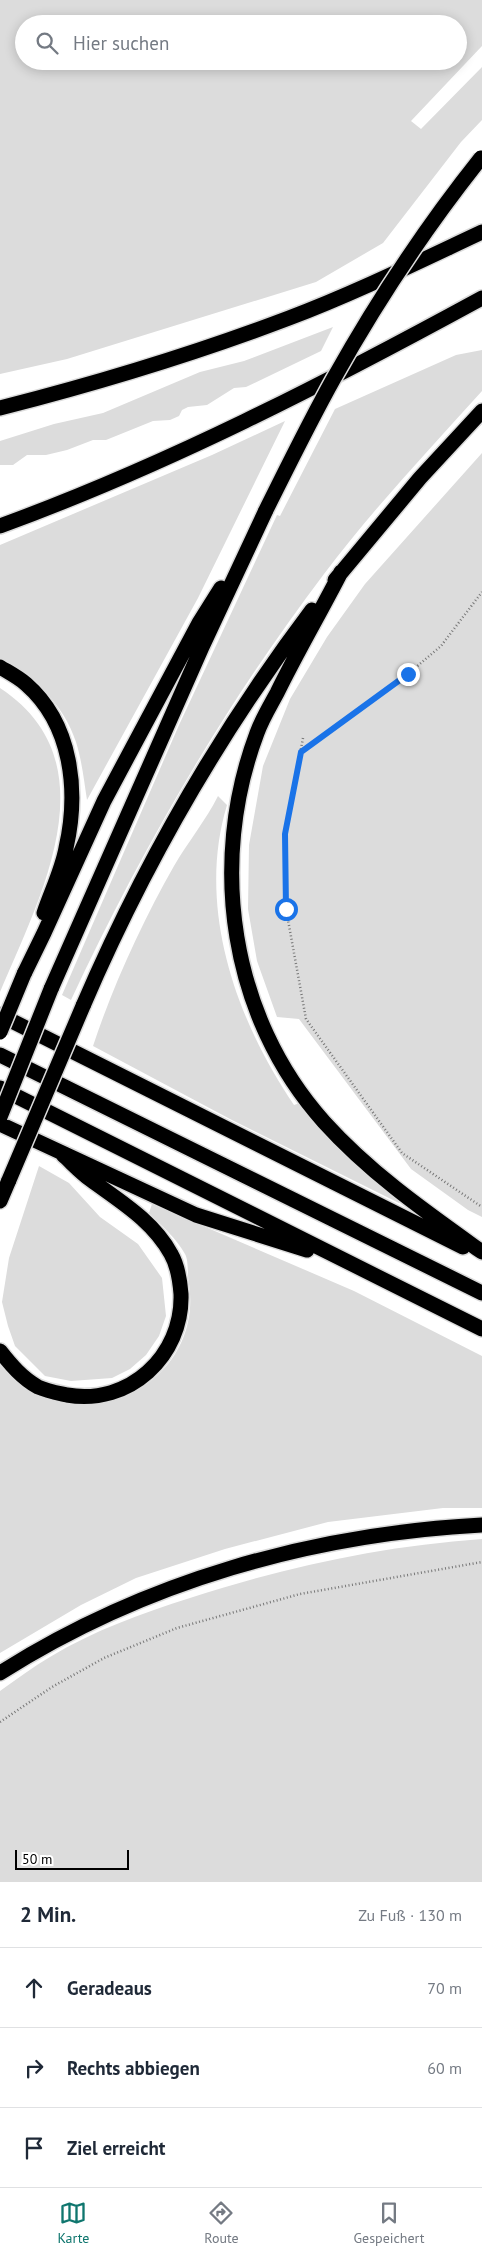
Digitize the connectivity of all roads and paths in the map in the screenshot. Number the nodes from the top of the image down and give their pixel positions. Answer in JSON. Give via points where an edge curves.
{"nodes":[{"id":1,"x":482,"y":157,"type":"edge"},
{"id":2,"x":482,"y":232,"type":"edge"},
{"id":3,"x":482,"y":298,"type":"edge"},
{"id":4,"x":0,"y":408,"type":"edge"},
{"id":5,"x":482,"y":411,"type":"edge"},
{"id":6,"x":0,"y":526,"type":"edge"},
{"id":7,"x":257,"y":529,"type":"junction"},
{"id":8,"x":341,"y":572,"type":"junction"},
{"id":9,"x":482,"y":592,"type":"edge"},
{"id":10,"x":0,"y":667,"type":"edge"},
{"id":11,"x":304,"y":738,"type":"dead end"},
{"id":12,"x":301,"y":752,"type":"junction"},
{"id":13,"x":32,"y":956,"type":"junction"},
{"id":14,"x":0,"y":1015,"type":"edge"},
{"id":15,"x":0,"y":1032,"type":"edge"},
{"id":16,"x":0,"y":1055,"type":"edge"},
{"id":17,"x":0,"y":1088,"type":"edge"},
{"id":18,"x":0,"y":1117,"type":"edge"},
{"id":19,"x":0,"y":1124,"type":"edge"},
{"id":20,"x":63,"y":1155,"type":"junction"},
{"id":21,"x":0,"y":1201,"type":"edge"},
{"id":22,"x":482,"y":1207,"type":"edge"},
{"id":23,"x":482,"y":1252,"type":"edge"},
{"id":24,"x":482,"y":1257,"type":"edge"},
{"id":25,"x":348,"y":1263,"type":"junction"},
{"id":26,"x":482,"y":1293,"type":"edge"},
{"id":27,"x":482,"y":1329,"type":"edge"},
{"id":28,"x":0,"y":1351,"type":"edge"},
{"id":29,"x":482,"y":1526,"type":"edge"},
{"id":30,"x":482,"y":1562,"type":"edge"},
{"id":31,"x":0,"y":1672,"type":"edge"},
{"id":32,"x":0,"y":1722,"type":"edge"}],
"edges":[{"from":1,"to":7,"type":"highway","bridge":true,"via":[[424,233],[360,333],[333,379]]},
{"from":2,"to":4,"type":"highway","via":[[381,280],[289,318],[173,359]]},
{"from":3,"to":6,"type":"highway","via":[[283,403],[167,457]]},
{"from":5,"to":8,"type":"highway"},
{"from":7,"to":13,"type":"highway","via":[[199,623],[104,801]]},
{"from":7,"to":18,"type":"highway","bridge":true,"via":[[51,989]]},
{"from":8,"to":21,"type":"highway","bridge":true,"via":[[270,666],[219,746],[142,882],[106,952]]},
{"from":8,"to":23,"type":"highway","via":[[258,732],[240,789],[232,844],[231,886],[242,970],[277,1056],[306,1100],[343,1142],[387,1182]]},
{"from":9,"to":12,"type":"path","via":[[441,646]]},
{"from":10,"to":13,"type":"highway","via":[[26,683],[47,707],[70,762],[72,799],[66,848]]},
{"from":11,"to":12,"type":"path"},
{"from":12,"to":22,"type":"path","via":[[285,834],[286,909],[306,1019],[402,1153]]},
{"from":13,"to":15,"type":"highway","bridge":true},
{"from":14,"to":24,"type":"highway"},
{"from":16,"to":26,"type":"highway"},
{"from":17,"to":25,"type":"highway"},
{"from":19,"to":20,"type":"highway"},
{"from":20,"to":25,"type":"highway","via":[[196,1215]]},
{"from":20,"to":28,"type":"highway","via":[[141,1216],[173,1256],[180,1284],[181,1307],[174,1338],[158,1362],[134,1383],[89,1397],[40,1388],[21,1375]]},
{"from":25,"to":27,"type":"highway"},
{"from":29,"to":31,"type":"highway","via":[[431,1528],[332,1542],[235,1566],[144,1597],[84,1624]]},
{"from":30,"to":32,"type":"path","via":[[300,1594],[177,1628],[104,1658],[52,1687]]}]}
